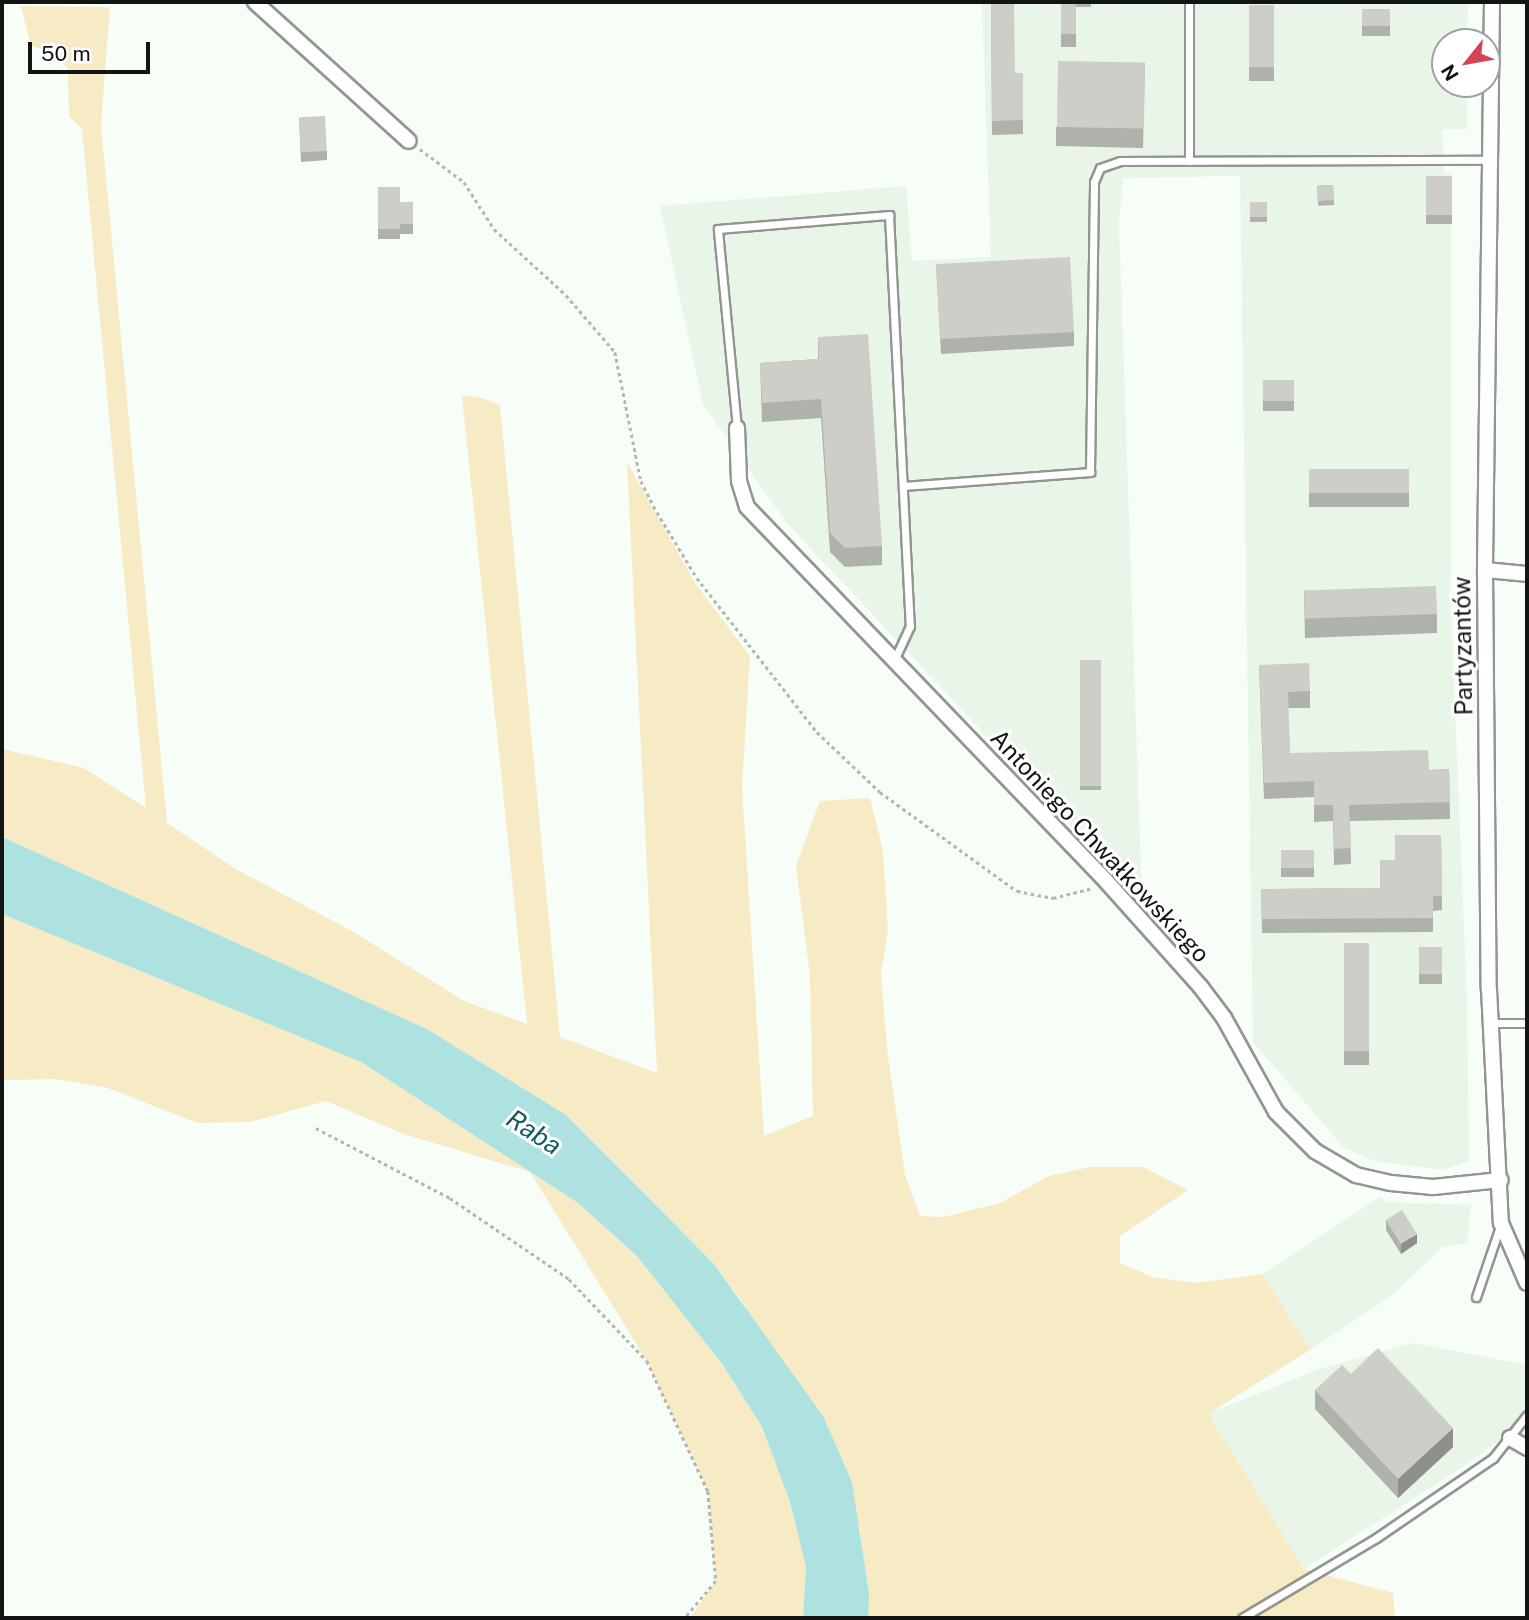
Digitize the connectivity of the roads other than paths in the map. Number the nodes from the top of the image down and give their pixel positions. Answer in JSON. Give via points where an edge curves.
{"nodes":[{"id":1,"x":255,"y":2,"type":"edge"},
{"id":2,"x":1189,"y":2,"type":"edge"},
{"id":3,"x":1492,"y":2,"type":"edge"},
{"id":4,"x":409,"y":141,"type":"road end"},
{"id":5,"x":1490,"y":160,"type":"junction"},
{"id":6,"x":1189,"y":161,"type":"junction"},
{"id":7,"x":737,"y":428,"type":"joint"},
{"id":8,"x":903,"y":486,"type":"junction"},
{"id":9,"x":1485,"y":570,"type":"junction"},
{"id":10,"x":1527,"y":574,"type":"edge"},
{"id":11,"x":893,"y":662,"type":"junction"},
{"id":12,"x":1492,"y":1023,"type":"junction"},
{"id":13,"x":1527,"y":1023,"type":"edge"},
{"id":14,"x":1501,"y":1180,"type":"junction"},
{"id":15,"x":1501,"y":1223,"type":"junction"},
{"id":16,"x":1527,"y":1283,"type":"edge"},
{"id":17,"x":1476,"y":1297,"type":"dead end"},
{"id":18,"x":1527,"y":1415,"type":"edge"},
{"id":19,"x":1510,"y":1438,"type":"junction"},
{"id":20,"x":1527,"y":1448,"type":"edge"},
{"id":21,"x":1242,"y":1618,"type":"edge"}],
"edges":[{"from":1,"to":4,"type":"street"},
{"from":2,"to":6,"type":"lane"},
{"from":3,"to":5,"type":"street","name":"Partyzantów"},
{"from":5,"to":6,"type":"lane"},
{"from":5,"to":9,"type":"street","name":"Partyzantów"},
{"from":6,"to":8,"type":"lane","via":[[1120,161],[1100,168],[1094,182],[1090,472]]},
{"from":7,"to":8,"type":"lane","via":[[718,229],[889,215]]},
{"from":7,"to":11,"type":"street","name":"Antoniego Chwałkowskiego","via":[[739,481],[747,507]]},
{"from":8,"to":11,"type":"lane","via":[[910,626]]},
{"from":9,"to":10,"type":"street"},
{"from":9,"to":12,"type":"street","name":"Partyzantów"},
{"from":11,"to":14,"type":"street","name":"Antoniego Chwałkowskiego","via":[[1106,881],[1200,986],[1224,1018],[1276,1112],[1315,1151],[1356,1175],[1391,1183],[1433,1187]]},
{"from":12,"to":13,"type":"lane"},
{"from":12,"to":14,"type":"street","name":"Partyzantów"},
{"from":14,"to":15,"type":"street","name":"Partyzantów"},
{"from":15,"to":16,"type":"street","name":"Partyzantów"},
{"from":15,"to":17,"type":"lane"},
{"from":18,"to":19,"type":"lane"},
{"from":19,"to":20,"type":"street"},
{"from":19,"to":21,"type":"lane","via":[[1493,1458],[1376,1538]]}]}
